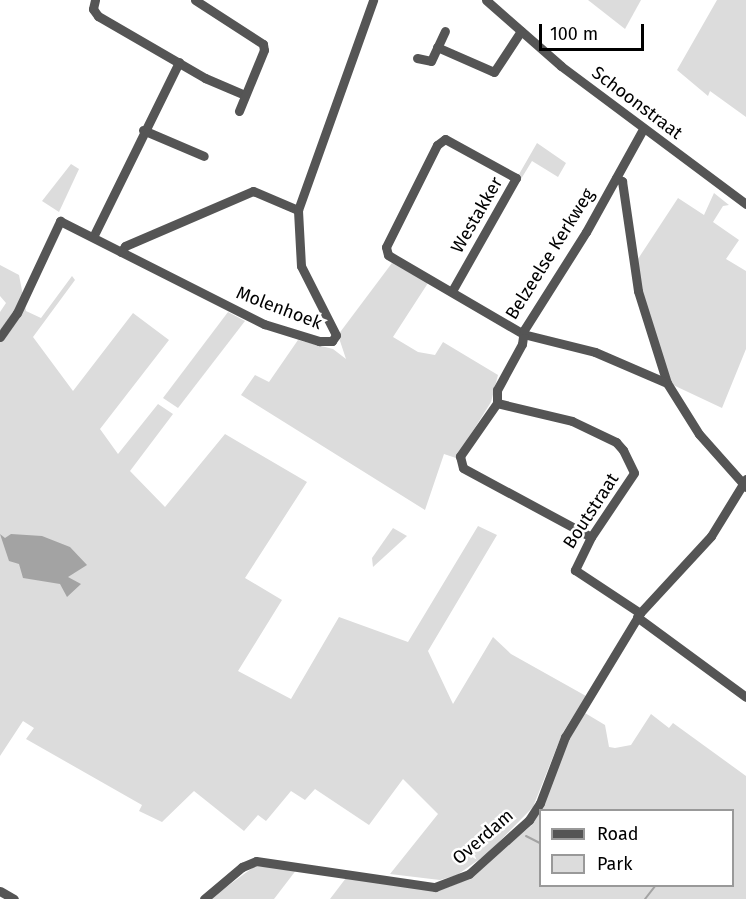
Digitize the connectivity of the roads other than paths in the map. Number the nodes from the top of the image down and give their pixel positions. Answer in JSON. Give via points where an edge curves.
{"nodes":[{"id":1,"x":95,"y":0,"type":"edge"},
{"id":2,"x":195,"y":0,"type":"edge"},
{"id":3,"x":373,"y":0,"type":"edge"},
{"id":4,"x":486,"y":0,"type":"edge"},
{"id":5,"x":445,"y":31,"type":"dead end"},
{"id":6,"x":521,"y":31,"type":"junction"},
{"id":7,"x":437,"y":47,"type":"junction"},
{"id":8,"x":417,"y":58,"type":"dead end"},
{"id":9,"x":179,"y":62,"type":"junction"},
{"id":10,"x":245,"y":95,"type":"junction"},
{"id":11,"x":239,"y":111,"type":"dead end"},
{"id":12,"x":643,"y":129,"type":"junction"},
{"id":13,"x":143,"y":130,"type":"junction"},
{"id":14,"x":200,"y":157,"type":"dead end"},
{"id":15,"x":616,"y":178,"type":"junction"},
{"id":16,"x":746,"y":204,"type":"edge"},
{"id":17,"x":298,"y":210,"type":"junction"},
{"id":18,"x":93,"y":237,"type":"junction"},
{"id":19,"x":386,"y":247,"type":"joint"},
{"id":20,"x":121,"y":252,"type":"junction"},
{"id":21,"x":452,"y":291,"type":"junction"},
{"id":22,"x":523,"y":334,"type":"junction"},
{"id":23,"x":0,"y":337,"type":"edge"},
{"id":24,"x":666,"y":383,"type":"junction"},
{"id":25,"x":497,"y":403,"type":"junction"},
{"id":26,"x":745,"y":484,"type":"edge"},
{"id":27,"x":591,"y":537,"type":"junction"},
{"id":28,"x":638,"y":615,"type":"junction"},
{"id":29,"x":746,"y":697,"type":"edge"},
{"id":30,"x":0,"y":891,"type":"edge"},
{"id":31,"x":14,"y":899,"type":"edge"},
{"id":32,"x":204,"y":899,"type":"edge"}],
"edges":[{"from":1,"to":9,"type":"street","via":[[93,9],[98,16]]},
{"from":2,"to":10,"type":"street","via":[[263,44]]},
{"from":3,"to":17,"type":"street","name":"Molenhoek"},
{"from":4,"to":6,"type":"street","name":"Schoonstraat"},
{"from":5,"to":7,"type":"street"},
{"from":6,"to":7,"type":"street","via":[[494,72]]},
{"from":6,"to":12,"type":"street","name":"Schoonstraat"},
{"from":7,"to":8,"type":"street","via":[[429,62]]},
{"from":9,"to":10,"type":"street"},
{"from":9,"to":13,"type":"street"},
{"from":10,"to":11,"type":"street"},
{"from":12,"to":15,"type":"street","name":"Belzeelse Kerkweg"},
{"from":12,"to":16,"type":"street","name":"Schoonstraat"},
{"from":13,"to":14,"type":"street"},
{"from":13,"to":18,"type":"street"},
{"from":15,"to":22,"type":"street","name":"Belzeelse Kerkweg"},
{"from":15,"to":24,"type":"street","name":"Belzeelse Kerkweg","via":[[622,181],[638,291]]},
{"from":17,"to":20,"type":"street","via":[[261,191],[253,191],[125,246]]},
{"from":17,"to":20,"type":"street","name":"Molenhoek","via":[[301,266],[336,335],[329,343],[264,324]]},
{"from":18,"to":20,"type":"street","name":"Molenhoek"},
{"from":18,"to":23,"type":"street","name":"Molenhoek","via":[[60,221],[17,313]]},
{"from":19,"to":21,"type":"street","name":"Belzeelse Kerkweg","via":[[388,255]]},
{"from":19,"to":21,"type":"street","name":"Westakker","via":[[442,139],[515,176]]},
{"from":21,"to":22,"type":"street","name":"Belzeelse Kerkweg"},
{"from":22,"to":24,"type":"street","via":[[595,352]]},
{"from":22,"to":25,"type":"street","via":[[497,390]]},
{"from":24,"to":26,"type":"street","name":"Belzeelse Kerkweg","via":[[699,434]]},
{"from":25,"to":27,"type":"street","via":[[460,456],[461,465]]},
{"from":25,"to":27,"type":"street","name":"Boutstraat","via":[[572,421],[616,442],[633,466],[633,478]]},
{"from":26,"to":28,"type":"street","name":"Overdam","via":[[711,536]]},
{"from":27,"to":28,"type":"street","name":"Boutstraat","via":[[575,572]]},
{"from":28,"to":29,"type":"street"},
{"from":28,"to":32,"type":"street","name":"Overdam","via":[[565,737],[540,803],[529,820],[469,874],[435,887],[256,861],[242,867]]},
{"from":30,"to":31,"type":"street"}]}
